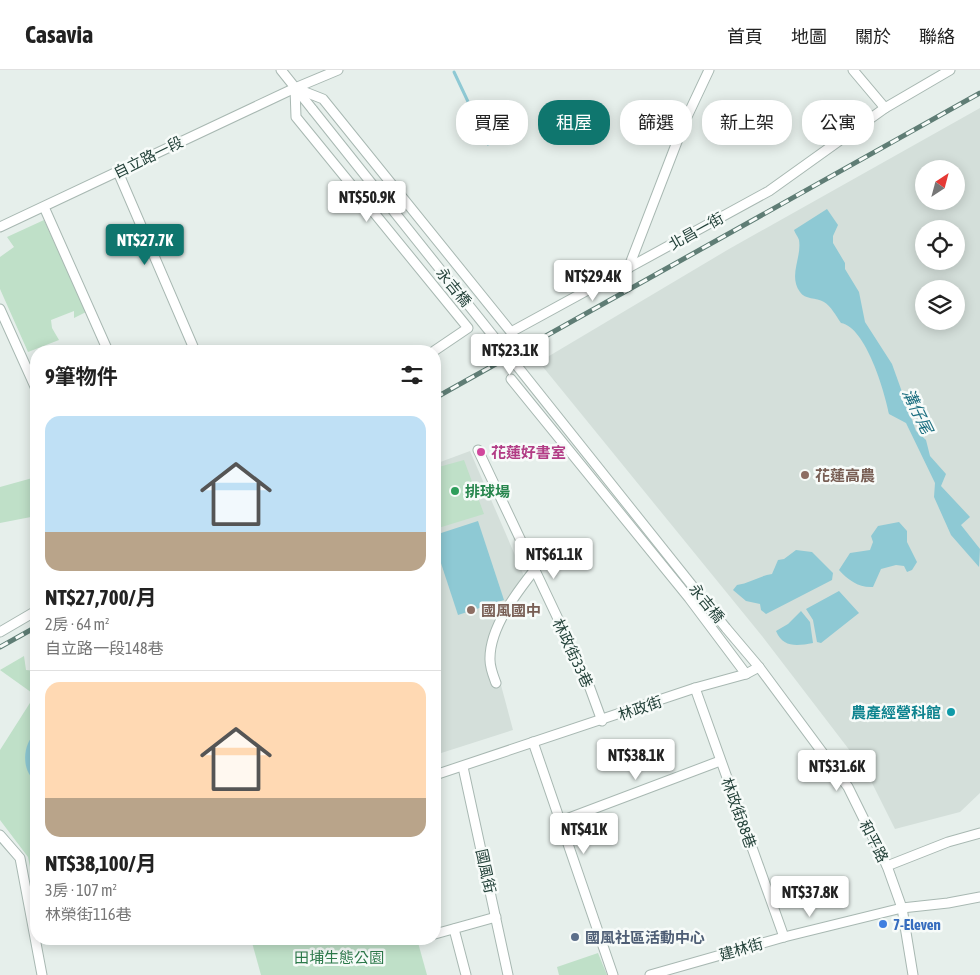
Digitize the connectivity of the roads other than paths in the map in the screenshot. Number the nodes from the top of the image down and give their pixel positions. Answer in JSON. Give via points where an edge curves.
{"nodes":[{"id":1,"x":281,"y":70,"type":"edge"},
{"id":2,"x":338,"y":70,"type":"edge"},
{"id":3,"x":709,"y":70,"type":"edge"},
{"id":4,"x":853,"y":70,"type":"edge"},
{"id":5,"x":950,"y":70,"type":"edge"},
{"id":6,"x":295,"y":88,"type":"junction"},
{"id":7,"x":885,"y":108,"type":"junction"},
{"id":8,"x":118,"y":172,"type":"junction"},
{"id":9,"x":44,"y":207,"type":"junction"},
{"id":10,"x":0,"y":227,"type":"edge"},
{"id":11,"x":628,"y":269,"type":"junction"},
{"id":12,"x":0,"y":309,"type":"edge"},
{"id":13,"x":105,"y":345,"type":"edge"},
{"id":14,"x":192,"y":345,"type":"edge"},
{"id":15,"x":441,"y":346,"type":"edge"},
{"id":16,"x":30,"y":376,"type":"edge"},
{"id":17,"x":511,"y":379,"type":"dead end"},
{"id":18,"x":478,"y":450,"type":"dead end"},
{"id":19,"x":536,"y":568,"type":"junction"},
{"id":20,"x":30,"y":614,"type":"edge"},
{"id":21,"x":726,"y":628,"type":"joint"},
{"id":22,"x":0,"y":632,"type":"edge"},
{"id":23,"x":759,"y":667,"type":"junction"},
{"id":24,"x":746,"y":674,"type":"junction"},
{"id":25,"x":496,"y":683,"type":"dead end"},
{"id":26,"x":695,"y":688,"type":"junction"},
{"id":27,"x":602,"y":721,"type":"junction"},
{"id":28,"x":533,"y":742,"type":"junction"},
{"id":29,"x":720,"y":761,"type":"junction"},
{"id":30,"x":463,"y":767,"type":"junction"},
{"id":31,"x":441,"y":773,"type":"edge"},
{"id":32,"x":561,"y":821,"type":"junction"},
{"id":33,"x":980,"y":833,"type":"edge"},
{"id":34,"x":0,"y":835,"type":"edge"},
{"id":35,"x":886,"y":866,"type":"junction"},
{"id":36,"x":30,"y":890,"type":"edge"},
{"id":37,"x":980,"y":897,"type":"edge"},
{"id":38,"x":902,"y":908,"type":"junction"},
{"id":39,"x":496,"y":917,"type":"junction"},
{"id":40,"x":454,"y":929,"type":"junction"},
{"id":41,"x":441,"y":932,"type":"edge"},
{"id":42,"x":784,"y":937,"type":"junction"},
{"id":43,"x":38,"y":945,"type":"edge"},
{"id":44,"x":42,"y":975,"type":"edge"},
{"id":45,"x":466,"y":975,"type":"edge"},
{"id":46,"x":508,"y":975,"type":"edge"},
{"id":47,"x":613,"y":975,"type":"edge"},
{"id":48,"x":650,"y":975,"type":"edge"},
{"id":49,"x":913,"y":975,"type":"edge"}],
"edges":[{"from":1,"to":6,"type":"street"},
{"from":2,"to":6,"type":"street","name":"自立路一段"},
{"from":3,"to":11,"type":"street","via":[[685,121]]},
{"from":4,"to":7,"type":"street"},
{"from":5,"to":7,"type":"street","name":"北昌一街"},
{"from":6,"to":8,"type":"street","name":"自立路一段"},
{"from":6,"to":11,"type":"street","name":"北昌一街","via":[[323,99],[511,332]]},
{"from":6,"to":15,"type":"street","via":[[296,117],[468,328]]},
{"from":6,"to":21,"type":"street","name":"永吉橋","bridge":true},
{"from":7,"to":11,"type":"street","name":"北昌一街","via":[[769,191]]},
{"from":8,"to":9,"type":"street","name":"自立路一段"},
{"from":8,"to":14,"type":"street"},
{"from":9,"to":10,"type":"street","name":"自立路一段"},
{"from":9,"to":13,"type":"street"},
{"from":12,"to":16,"type":"street"},
{"from":17,"to":24,"type":"street","via":[[689,598]]},
{"from":18,"to":19,"type":"street","name":"林政街33巷"},
{"from":19,"to":25,"type":"street","via":[[506,606],[490,653]]},
{"from":19,"to":27,"type":"street","name":"林政街33巷"},
{"from":20,"to":22,"type":"street"},
{"from":21,"to":23,"type":"street","name":"和平路"},
{"from":23,"to":24,"type":"street","name":"林政街"},
{"from":23,"to":35,"type":"street","name":"和平路","via":[[848,787]]},
{"from":24,"to":26,"type":"street","name":"林政街"},
{"from":26,"to":27,"type":"street","name":"林政街"},
{"from":26,"to":29,"type":"street","name":"林政街88巷"},
{"from":27,"to":28,"type":"street","name":"林政街"},
{"from":28,"to":30,"type":"street","name":"林政街"},
{"from":28,"to":32,"type":"street"},
{"from":29,"to":32,"type":"street"},
{"from":29,"to":42,"type":"street","name":"林政街88巷"},
{"from":30,"to":31,"type":"street","name":"林政街"},
{"from":30,"to":39,"type":"street","name":"國風街"},
{"from":32,"to":47,"type":"street"},
{"from":33,"to":35,"type":"street"},
{"from":34,"to":36,"type":"street","via":[[20,858]]},
{"from":35,"to":38,"type":"street","name":"和平路"},
{"from":37,"to":38,"type":"street","name":"建林街"},
{"from":38,"to":42,"type":"street","name":"建林街"},
{"from":38,"to":49,"type":"street","name":"和平路"},
{"from":39,"to":40,"type":"street"},
{"from":39,"to":46,"type":"street","name":"國風街"},
{"from":40,"to":41,"type":"street"},
{"from":40,"to":45,"type":"street"},
{"from":42,"to":48,"type":"street","name":"建林街"},
{"from":43,"to":44,"type":"street"}]}
